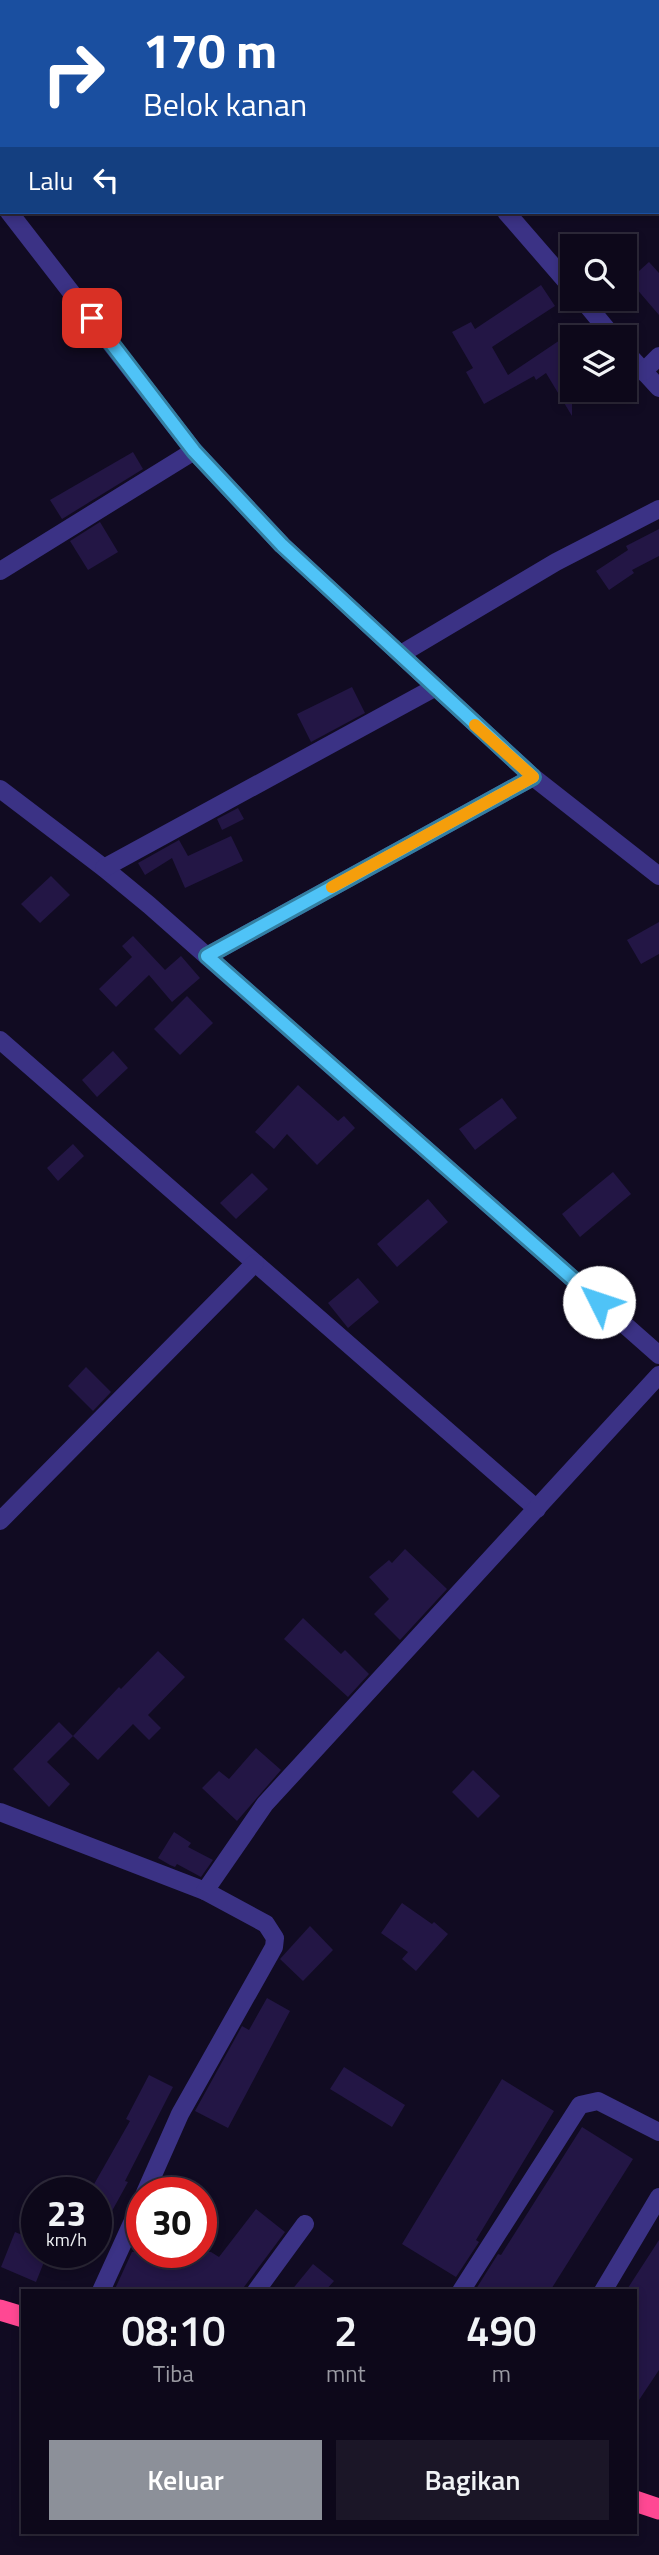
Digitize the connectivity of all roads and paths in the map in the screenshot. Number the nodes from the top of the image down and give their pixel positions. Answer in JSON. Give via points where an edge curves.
{"nodes":[{"id":1,"x":11,"y":214,"type":"edge"},
{"id":2,"x":508,"y":214,"type":"edge"},
{"id":3,"x":560,"y":274,"type":"edge"},
{"id":4,"x":592,"y":311,"type":"edge"},
{"id":5,"x":603,"y":325,"type":"edge"},
{"id":6,"x":659,"y":356,"type":"edge"},
{"id":7,"x":637,"y":365,"type":"edge"},
{"id":8,"x":643,"y":372,"type":"junction"},
{"id":9,"x":659,"y":388,"type":"edge"},
{"id":10,"x":194,"y":451,"type":"junction"},
{"id":11,"x":659,"y":509,"type":"edge"},
{"id":12,"x":0,"y":572,"type":"edge"},
{"id":13,"x":401,"y":654,"type":"junction"},
{"id":14,"x":434,"y":688,"type":"junction"},
{"id":15,"x":533,"y":777,"type":"junction"},
{"id":16,"x":0,"y":789,"type":"edge"},
{"id":17,"x":104,"y":867,"type":"junction"},
{"id":18,"x":659,"y":876,"type":"edge"},
{"id":19,"x":207,"y":956,"type":"junction"},
{"id":20,"x":0,"y":1040,"type":"edge"},
{"id":21,"x":255,"y":1263,"type":"junction"},
{"id":22,"x":659,"y":1355,"type":"edge"},
{"id":23,"x":659,"y":1375,"type":"edge"},
{"id":24,"x":537,"y":1509,"type":"junction"},
{"id":25,"x":0,"y":1521,"type":"edge"},
{"id":26,"x":0,"y":1812,"type":"edge"},
{"id":27,"x":205,"y":1891,"type":"junction"},
{"id":28,"x":659,"y":2132,"type":"edge"},
{"id":29,"x":152,"y":2177,"type":"edge"},
{"id":30,"x":659,"y":2197,"type":"edge"},
{"id":31,"x":305,"y":2224,"type":"dead end"},
{"id":32,"x":126,"y":2236,"type":"edge"},
{"id":33,"x":102,"y":2289,"type":"edge"},
{"id":34,"x":257,"y":2289,"type":"edge"},
{"id":35,"x":462,"y":2289,"type":"edge"},
{"id":36,"x":604,"y":2289,"type":"edge"},
{"id":37,"x":0,"y":2310,"type":"edge"},
{"id":38,"x":21,"y":2316,"type":"edge"},
{"id":39,"x":637,"y":2502,"type":"edge"},
{"id":40,"x":659,"y":2509,"type":"edge"}],
"edges":[{"from":1,"to":10,"type":"street"},
{"from":2,"to":3,"type":"street"},
{"from":4,"to":5,"type":"street"},
{"from":6,"to":8,"type":"street"},
{"from":7,"to":8,"type":"street"},
{"from":8,"to":9,"type":"street"},
{"from":10,"to":12,"type":"street"},
{"from":10,"to":13,"type":"street","via":[[282,545]]},
{"from":11,"to":13,"type":"street","via":[[556,562]]},
{"from":13,"to":14,"type":"street"},
{"from":14,"to":15,"type":"street"},
{"from":14,"to":17,"type":"street"},
{"from":15,"to":18,"type":"street"},
{"from":15,"to":19,"type":"street"},
{"from":16,"to":17,"type":"street"},
{"from":17,"to":19,"type":"street"},
{"from":19,"to":22,"type":"street"},
{"from":20,"to":21,"type":"street"},
{"from":21,"to":24,"type":"street"},
{"from":21,"to":25,"type":"street"},
{"from":23,"to":24,"type":"street"},
{"from":24,"to":27,"type":"street","via":[[265,1804]]},
{"from":26,"to":27,"type":"street"},
{"from":27,"to":29,"type":"street","via":[[266,1924],[275,1938],[274,1947],[180,2114]]},
{"from":28,"to":35,"type":"street","via":[[598,2101],[580,2105]]},
{"from":30,"to":36,"type":"street"},
{"from":31,"to":34,"type":"street"},
{"from":32,"to":33,"type":"street"},
{"from":37,"to":38,"type":"highway"},
{"from":39,"to":40,"type":"highway"}]}
